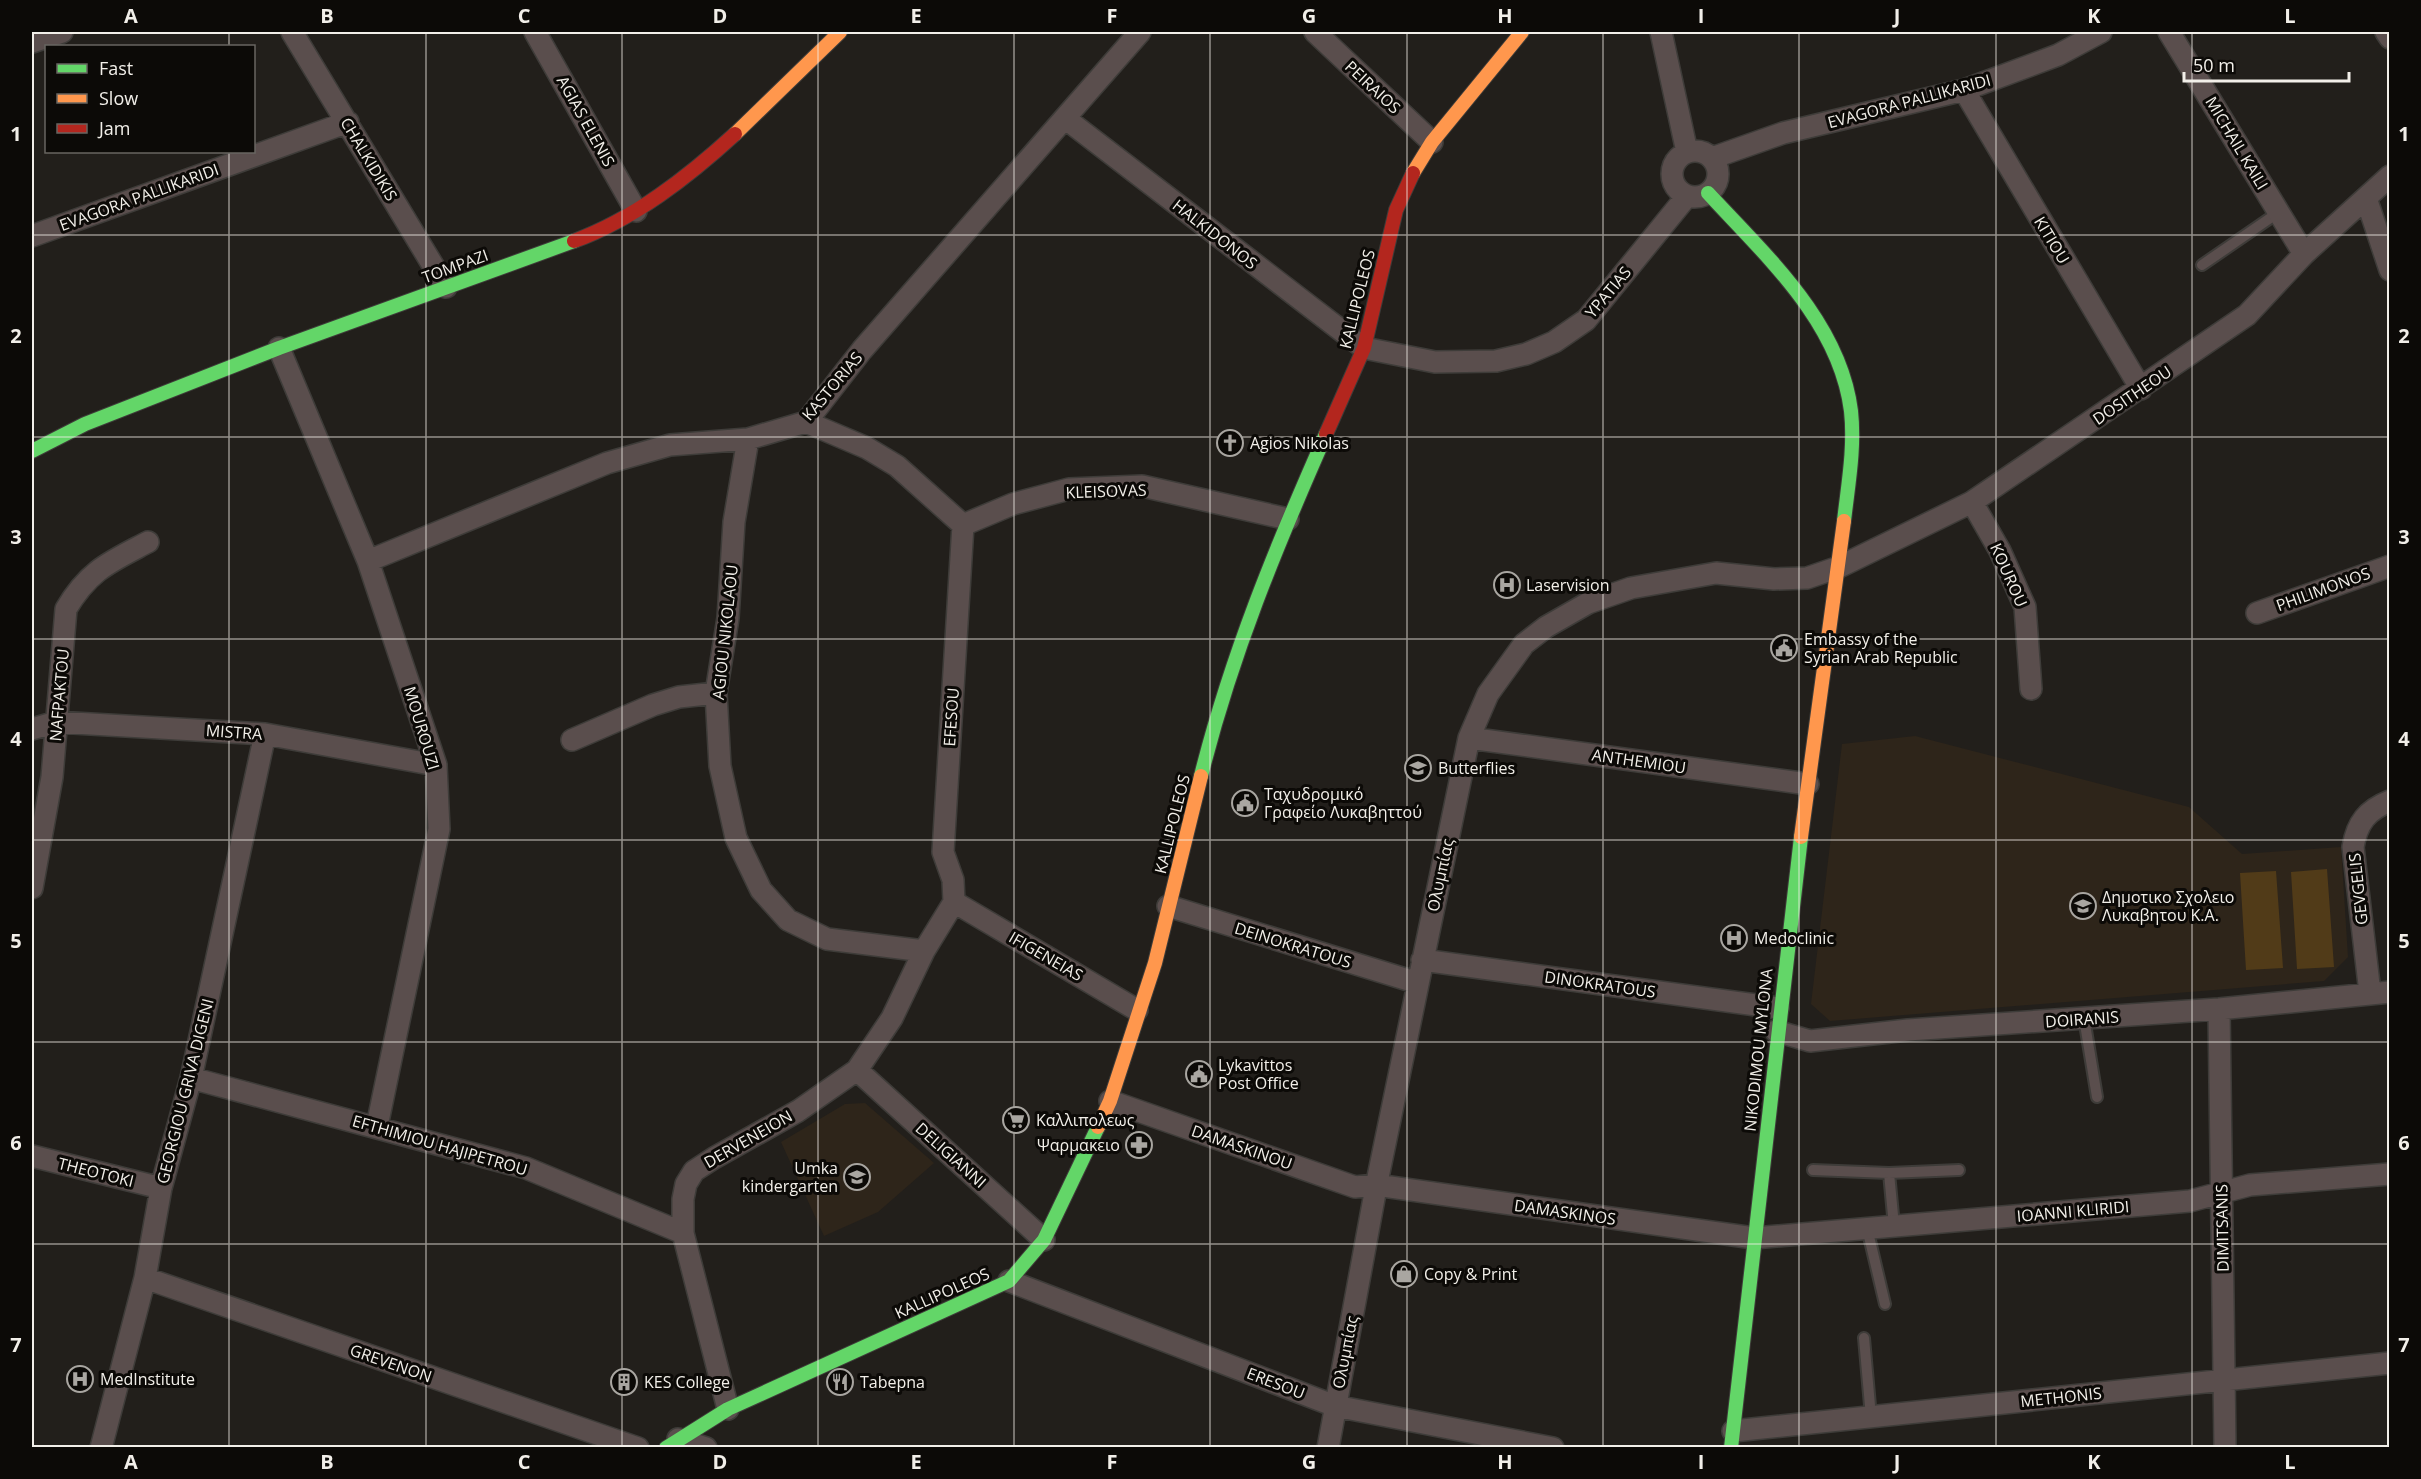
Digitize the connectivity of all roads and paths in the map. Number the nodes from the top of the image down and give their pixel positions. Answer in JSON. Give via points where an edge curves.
{"nodes":[{"id":1,"x":60,"y":32,"type":"edge"},
{"id":2,"x":292,"y":32,"type":"edge"},
{"id":3,"x":535,"y":32,"type":"edge"},
{"id":4,"x":840,"y":32,"type":"edge"},
{"id":5,"x":1140,"y":32,"type":"edge"},
{"id":6,"x":1315,"y":32,"type":"edge"},
{"id":7,"x":1522,"y":32,"type":"edge"},
{"id":8,"x":1661,"y":32,"type":"edge"},
{"id":9,"x":2101,"y":32,"type":"edge"},
{"id":10,"x":2169,"y":32,"type":"edge"},
{"id":11,"x":2386,"y":32,"type":"edge"},
{"id":12,"x":2390,"y":38,"type":"edge"},
{"id":13,"x":32,"y":42,"type":"edge"},
{"id":14,"x":1964,"y":90,"type":"junction"},
{"id":15,"x":1066,"y":119,"type":"junction"},
{"id":16,"x":348,"y":122,"type":"junction"},
{"id":17,"x":1432,"y":142,"type":"junction"},
{"id":18,"x":1687,"y":152,"type":"junction"},
{"id":19,"x":1712,"y":158,"type":"junction"},
{"id":20,"x":2390,"y":176,"type":"edge"},
{"id":21,"x":1698,"y":195,"type":"junction"},
{"id":22,"x":2366,"y":198,"type":"junction"},
{"id":23,"x":636,"y":212,"type":"junction"},
{"id":24,"x":2279,"y":212,"type":"junction"},
{"id":25,"x":32,"y":236,"type":"edge"},
{"id":26,"x":2304,"y":254,"type":"junction"},
{"id":27,"x":2202,"y":265,"type":"dead end"},
{"id":28,"x":2390,"y":270,"type":"edge"},
{"id":29,"x":446,"y":287,"type":"junction"},
{"id":30,"x":279,"y":348,"type":"junction"},
{"id":31,"x":1364,"y":348,"type":"junction"},
{"id":32,"x":2141,"y":389,"type":"junction"},
{"id":33,"x":806,"y":422,"type":"junction"},
{"id":34,"x":748,"y":439,"type":"junction"},
{"id":35,"x":32,"y":451,"type":"edge"},
{"id":36,"x":1972,"y":502,"type":"junction"},
{"id":37,"x":1288,"y":519,"type":"junction"},
{"id":38,"x":963,"y":525,"type":"junction"},
{"id":39,"x":148,"y":542,"type":"dead end"},
{"id":40,"x":368,"y":561,"type":"junction"},
{"id":41,"x":2390,"y":566,"type":"edge"},
{"id":42,"x":1839,"y":567,"type":"junction"},
{"id":43,"x":2257,"y":613,"type":"dead end"},
{"id":44,"x":2031,"y":689,"type":"dead end"},
{"id":45,"x":716,"y":693,"type":"junction"},
{"id":46,"x":56,"y":722,"type":"junction"},
{"id":47,"x":32,"y":729,"type":"edge"},
{"id":48,"x":265,"y":734,"type":"junction"},
{"id":49,"x":1469,"y":738,"type":"junction"},
{"id":50,"x":572,"y":740,"type":"dead end"},
{"id":51,"x":436,"y":765,"type":"junction"},
{"id":52,"x":1808,"y":784,"type":"junction"},
{"id":53,"x":2390,"y":801,"type":"edge"},
{"id":54,"x":32,"y":888,"type":"edge"},
{"id":55,"x":954,"y":902,"type":"junction"},
{"id":56,"x":1168,"y":906,"type":"junction"},
{"id":57,"x":924,"y":951,"type":"junction"},
{"id":58,"x":1422,"y":960,"type":"junction"},
{"id":59,"x":1418,"y":983,"type":"junction"},
{"id":60,"x":2380,"y":992,"type":"edge"},
{"id":61,"x":1778,"y":1008,"type":"junction"},
{"id":62,"x":2218,"y":1009,"type":"junction"},
{"id":63,"x":1137,"y":1010,"type":"junction"},
{"id":64,"x":2084,"y":1018,"type":"junction"},
{"id":65,"x":1776,"y":1032,"type":"junction"},
{"id":66,"x":857,"y":1070,"type":"junction"},
{"id":67,"x":190,"y":1078,"type":"junction"},
{"id":68,"x":2097,"y":1097,"type":"dead end"},
{"id":69,"x":1110,"y":1101,"type":"junction"},
{"id":70,"x":377,"y":1126,"type":"junction"},
{"id":71,"x":32,"y":1156,"type":"edge"},
{"id":72,"x":1814,"y":1170,"type":"dead end"},
{"id":73,"x":1959,"y":1170,"type":"dead end"},
{"id":74,"x":1889,"y":1173,"type":"junction"},
{"id":75,"x":2390,"y":1174,"type":"edge"},
{"id":76,"x":1376,"y":1185,"type":"junction"},
{"id":77,"x":161,"y":1188,"type":"junction"},
{"id":78,"x":2221,"y":1194,"type":"junction"},
{"id":79,"x":1894,"y":1226,"type":"junction"},
{"id":80,"x":1867,"y":1228,"type":"junction"},
{"id":81,"x":683,"y":1233,"type":"junction"},
{"id":82,"x":1754,"y":1238,"type":"junction"},
{"id":83,"x":1044,"y":1240,"type":"junction"},
{"id":84,"x":145,"y":1278,"type":"junction"},
{"id":85,"x":1009,"y":1281,"type":"junction"},
{"id":86,"x":1885,"y":1304,"type":"dead end"},
{"id":87,"x":1864,"y":1338,"type":"dead end"},
{"id":88,"x":2390,"y":1363,"type":"edge"},
{"id":89,"x":2225,"y":1380,"type":"junction"},
{"id":90,"x":1335,"y":1406,"type":"junction"},
{"id":91,"x":728,"y":1409,"type":"junction"},
{"id":92,"x":1871,"y":1417,"type":"junction"},
{"id":93,"x":1732,"y":1439,"type":"edge"},
{"id":94,"x":672,"y":1443,"type":"edge"},
{"id":95,"x":101,"y":1448,"type":"edge"},
{"id":96,"x":638,"y":1448,"type":"edge"},
{"id":97,"x":706,"y":1448,"type":"edge"},
{"id":98,"x":1328,"y":1448,"type":"edge"},
{"id":99,"x":1553,"y":1448,"type":"edge"},
{"id":100,"x":2225,"y":1448,"type":"edge"}],
"edges":[{"from":1,"to":13,"type":"street"},
{"from":2,"to":16,"type":"street","name":"CHALKIDIKIS"},
{"from":3,"to":23,"type":"street","name":"AGIAS ELENIS"},
{"from":4,"to":23,"type":"street","name":"TOMPAZI","via":[[771,102]]},
{"from":5,"to":15,"type":"street","name":"KASTORIAS"},
{"from":6,"to":17,"type":"street","name":"PEIRAIOS"},
{"from":7,"to":17,"type":"street","name":"KALLIPOLEOS"},
{"from":8,"to":18,"type":"street"},
{"from":9,"to":14,"type":"street","name":"EVAGORA PALLIKARIDI","via":[[2058,55]]},
{"from":10,"to":24,"type":"street","name":"MICHAIL KAILI"},
{"from":11,"to":12,"type":"street"},
{"from":14,"to":19,"type":"street","name":"EVAGORA PALLIKARIDI","via":[[1783,133]]},
{"from":14,"to":32,"type":"street","name":"KITIOU"},
{"from":15,"to":31,"type":"street","name":"HALKIDONOS"},
{"from":15,"to":33,"type":"street","name":"KASTORIAS","via":[[862,350]]},
{"from":16,"to":25,"type":"street","name":"EVAGORA PALLIKARIDI"},
{"from":16,"to":29,"type":"street","name":"CHALKIDIKIS"},
{"from":17,"to":31,"type":"street","name":"KALLIPOLEOS","via":[[1396,210]]},
{"from":18,"to":19,"type":"street","via":[[1701,152]]},
{"from":18,"to":21,"type":"street","via":[[1676,160],[1672,174],[1676,187]]},
{"from":19,"to":21,"type":"street","via":[[1717,181]]},
{"from":20,"to":22,"type":"street","name":"DOSITHEOU"},
{"from":21,"to":31,"type":"street","name":"YPATIAS","via":[[1586,320],[1554,342],[1496,361],[1436,362]]},
{"from":21,"to":42,"type":"street","name":"NIKODIMOU MYLONA","via":[[1786,280],[1820,326],[1836,358],[1848,395],[1853,430]]},
{"from":22,"to":26,"type":"street","name":"DOSITHEOU"},
{"from":22,"to":28,"type":"street"},
{"from":23,"to":29,"type":"street","name":"TOMPAZI","via":[[596,232]]},
{"from":24,"to":26,"type":"street","name":"MICHAIL KAILI"},
{"from":24,"to":27,"type":"lane"},
{"from":26,"to":32,"type":"street","name":"DOSITHEOU","via":[[2247,315]]},
{"from":29,"to":30,"type":"street","name":"TOMPAZI"},
{"from":30,"to":35,"type":"street","name":"TOMPAZI","via":[[85,424]]},
{"from":30,"to":40,"type":"street","name":"MOUROUZI"},
{"from":31,"to":37,"type":"street","name":"KALLIPOLEOS"},
{"from":32,"to":36,"type":"street","name":"DOSITHEOU"},
{"from":33,"to":34,"type":"street","name":"KASTORIAS"},
{"from":33,"to":38,"type":"street","via":[[867,448],[897,466]]},
{"from":34,"to":40,"type":"street","name":"KASTORIAS","via":[[670,446],[607,463]]},
{"from":34,"to":45,"type":"street","name":"AGIOU NIKOLAOU","via":[[734,522],[728,618]]},
{"from":36,"to":42,"type":"street","name":"DOSITHEOU"},
{"from":36,"to":44,"type":"street","name":"KOUROU","via":[[2025,607]]},
{"from":37,"to":38,"type":"street","name":"KLEISOVAS","via":[[1142,486],[1069,489],[1013,504]]},
{"from":37,"to":56,"type":"street","name":"KALLIPOLEOS","via":[[1233,660]]},
{"from":38,"to":55,"type":"street","name":"EFESOU","via":[[943,852],[953,880]]},
{"from":39,"to":46,"type":"street","name":"NAFPAKTOU","via":[[100,567],[80,586],[66,609]]},
{"from":40,"to":51,"type":"street","name":"MOUROUZI"},
{"from":41,"to":43,"type":"street","name":"PHILIMONOS"},
{"from":42,"to":49,"type":"street","name":"Ολυμπίας","via":[[1807,578],[1716,573],[1678,578],[1588,603],[1524,644],[1488,694]]},
{"from":42,"to":52,"type":"street","name":"NIKODIMOU MYLONA"},
{"from":45,"to":50,"type":"street","via":[[653,705]]},
{"from":45,"to":57,"type":"street","name":"AGIOU NIKOLAOU","via":[[720,766],[736,838],[761,890],[788,920],[826,939]]},
{"from":46,"to":47,"type":"street","name":"MISTRA"},
{"from":46,"to":48,"type":"street","name":"MISTRA"},
{"from":46,"to":54,"type":"street","name":"NAFPAKTOU","via":[[52,777]]},
{"from":48,"to":51,"type":"street","name":"MISTRA"},
{"from":48,"to":67,"type":"street","name":"GEORGIOU GRIVA DIGENI"},
{"from":49,"to":52,"type":"street","name":"ANTHEMIOU"},
{"from":49,"to":58,"type":"street","name":"Ολυμπίας"},
{"from":51,"to":70,"type":"street","name":"MOUROUZI","via":[[439,829]]},
{"from":52,"to":61,"type":"street","name":"NIKODIMOU MYLONA"},
{"from":53,"to":60,"type":"street","name":"GEVGELIS","via":[[2364,816],[2353,847]]},
{"from":55,"to":57,"type":"street"},
{"from":55,"to":63,"type":"street","name":"IFIGENEIAS"},
{"from":56,"to":59,"type":"street","name":"DEINOKRATOUS"},
{"from":56,"to":63,"type":"street","name":"KALLIPOLEOS","via":[[1155,963]]},
{"from":57,"to":66,"type":"street","via":[[892,1018]]},
{"from":58,"to":59,"type":"street","name":"Ολυμπίας"},
{"from":58,"to":61,"type":"street","name":"DINOKRATOUS"},
{"from":59,"to":76,"type":"street","name":"Ολυμπίας"},
{"from":60,"to":62,"type":"street","name":"DOIRANIS"},
{"from":61,"to":65,"type":"street","name":"NIKODIMOU MYLONA"},
{"from":62,"to":64,"type":"street","name":"DOIRANIS"},
{"from":62,"to":78,"type":"street","name":"DIMITSANIS"},
{"from":63,"to":69,"type":"street","name":"KALLIPOLEOS"},
{"from":64,"to":65,"type":"street","name":"DOIRANIS","via":[[1857,1034],[1810,1041]]},
{"from":64,"to":68,"type":"lane"},
{"from":65,"to":82,"type":"street","name":"NIKODIMOU MYLONA"},
{"from":66,"to":81,"type":"street","name":"DERVENEION","via":[[798,1111],[694,1172],[682,1199]]},
{"from":66,"to":83,"type":"street","name":"DELIGIANNI"},
{"from":67,"to":70,"type":"street","name":"EFTHIMIOU HAJIPETROU"},
{"from":67,"to":77,"type":"street","name":"GEORGIOU GRIVA DIGENI"},
{"from":69,"to":76,"type":"street","name":"DAMASKINOU","via":[[1355,1187]]},
{"from":69,"to":83,"type":"street","name":"KALLIPOLEOS"},
{"from":70,"to":81,"type":"street","name":"EFTHIMIOU HAJIPETROU","via":[[526,1168]]},
{"from":71,"to":77,"type":"street","name":"THEOTOKI"},
{"from":72,"to":74,"type":"lane"},
{"from":73,"to":74,"type":"lane"},
{"from":74,"to":79,"type":"lane"},
{"from":75,"to":78,"type":"street","name":"IOANNI KLIRIDI","via":[[2250,1185]]},
{"from":76,"to":82,"type":"street","name":"DAMASKINOS"},
{"from":76,"to":90,"type":"street","name":"Ολυμπίας"},
{"from":77,"to":84,"type":"street","name":"GEORGIOU GRIVA DIGENI"},
{"from":78,"to":79,"type":"street","name":"IOANNI KLIRIDI","via":[[2190,1201]]},
{"from":78,"to":89,"type":"street","name":"DIMITSANIS"},
{"from":79,"to":80,"type":"street","name":"IOANNI KLIRIDI"},
{"from":80,"to":82,"type":"street","name":"IOANNI KLIRIDI"},
{"from":80,"to":86,"type":"lane"},
{"from":81,"to":91,"type":"street","name":"DERVENEION"},
{"from":82,"to":93,"type":"street","name":"NIKODIMOU MYLONA"},
{"from":83,"to":85,"type":"street","name":"KALLIPOLEOS"},
{"from":84,"to":95,"type":"street","name":"GEORGIOU GRIVA DIGENI"},
{"from":84,"to":96,"type":"street","name":"GREVENON"},
{"from":85,"to":90,"type":"street","name":"ERESOU"},
{"from":85,"to":91,"type":"street","name":"KALLIPOLEOS"},
{"from":87,"to":92,"type":"lane"},
{"from":88,"to":89,"type":"street","name":"METHONIS"},
{"from":89,"to":92,"type":"street","name":"METHONIS"},
{"from":89,"to":100,"type":"street","name":"DIMITSANIS"},
{"from":90,"to":98,"type":"street","name":"Ολυμπίας"},
{"from":90,"to":99,"type":"street","name":"ERESOU"},
{"from":91,"to":94,"type":"street","name":"KALLIPOLEOS"},
{"from":92,"to":93,"type":"street","name":"METHONIS"},
{"from":94,"to":97,"type":"street"}]}
